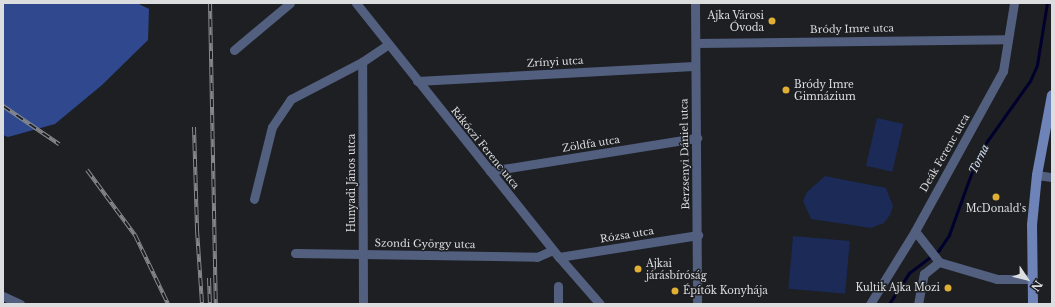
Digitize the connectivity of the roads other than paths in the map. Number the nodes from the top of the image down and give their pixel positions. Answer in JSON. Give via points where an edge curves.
{"nodes":[{"id":1,"x":290,"y":3,"type":"edge"},
{"id":2,"x":356,"y":3,"type":"edge"},
{"id":3,"x":695,"y":3,"type":"edge"},
{"id":4,"x":1014,"y":3,"type":"edge"},
{"id":5,"x":1008,"y":39,"type":"junction"},
{"id":6,"x":696,"y":43,"type":"junction"},
{"id":7,"x":389,"y":44,"type":"junction"},
{"id":8,"x":234,"y":50,"type":"dead end"},
{"id":9,"x":362,"y":62,"type":"junction"},
{"id":10,"x":694,"y":66,"type":"junction"},
{"id":11,"x":417,"y":81,"type":"junction"},
{"id":12,"x":1052,"y":95,"type":"edge"},
{"id":13,"x":697,"y":138,"type":"junction"},
{"id":14,"x":490,"y":171,"type":"junction"},
{"id":15,"x":1037,"y":174,"type":"junction"},
{"id":16,"x":1052,"y":177,"type":"edge"},
{"id":17,"x":254,"y":199,"type":"dead end"},
{"id":18,"x":914,"y":231,"type":"junction"},
{"id":19,"x":698,"y":235,"type":"junction"},
{"id":20,"x":295,"y":253,"type":"dead end"},
{"id":21,"x":556,"y":253,"type":"junction"},
{"id":22,"x":363,"y":254,"type":"junction"},
{"id":23,"x":939,"y":260,"type":"junction"},
{"id":24,"x":1031,"y":279,"type":"junction"},
{"id":25,"x":558,"y":286,"type":"dead end"},
{"id":26,"x":3,"y":296,"type":"edge"},
{"id":27,"x":20,"y":304,"type":"edge"},
{"id":28,"x":363,"y":304,"type":"edge"},
{"id":29,"x":558,"y":304,"type":"edge"},
{"id":30,"x":600,"y":304,"type":"edge"},
{"id":31,"x":697,"y":304,"type":"edge"},
{"id":32,"x":870,"y":304,"type":"edge"},
{"id":33,"x":918,"y":304,"type":"edge"},
{"id":34,"x":1033,"y":304,"type":"edge"}],
"edges":[{"from":1,"to":8,"type":"street"},
{"from":2,"to":7,"type":"street","name":"Rákóczi Ferenc utca"},
{"from":3,"to":6,"type":"street","name":"Berzsenyi Dániel utca"},
{"from":4,"to":5,"type":"street","name":"Deák Ferenc utca"},
{"from":5,"to":6,"type":"street","name":"Bródy Imre utca"},
{"from":5,"to":18,"type":"street","name":"Deák Ferenc utca","via":[[1000,77]]},
{"from":6,"to":10,"type":"street","name":"Berzsenyi Dániel utca"},
{"from":7,"to":9,"type":"street"},
{"from":7,"to":11,"type":"street","name":"Rákóczi Ferenc utca"},
{"from":9,"to":17,"type":"street","via":[[291,99],[272,127]]},
{"from":9,"to":22,"type":"street","name":"Hunyadi János utca"},
{"from":10,"to":11,"type":"street","name":"Zrínyi utca"},
{"from":10,"to":13,"type":"street","name":"Berzsenyi Dániel utca"},
{"from":11,"to":14,"type":"street","name":"Rákóczi Ferenc utca"},
{"from":12,"to":15,"type":"main road"},
{"from":13,"to":14,"type":"street","name":"Zöldfa utca"},
{"from":13,"to":19,"type":"street","name":"Berzsenyi Dániel utca"},
{"from":14,"to":21,"type":"street","name":"Rákóczi Ferenc utca"},
{"from":15,"to":16,"type":"street"},
{"from":15,"to":24,"type":"main road","via":[[1031,239]]},
{"from":18,"to":23,"type":"street"},
{"from":18,"to":32,"type":"street","name":"Deák Ferenc utca"},
{"from":19,"to":21,"type":"street","name":"Rózsa utca"},
{"from":19,"to":31,"type":"street","name":"Berzsenyi Dániel utca"},
{"from":20,"to":22,"type":"street","name":"Szondi György utca"},
{"from":21,"to":22,"type":"street","name":"Szondi György utca","via":[[537,257]]},
{"from":21,"to":30,"type":"street","name":"Rákóczi Ferenc utca"},
{"from":22,"to":28,"type":"street","name":"Hunyadi János utca"},
{"from":23,"to":24,"type":"street","via":[[997,279]]},
{"from":23,"to":33,"type":"street","via":[[924,274]]},
{"from":24,"to":34,"type":"main road"},
{"from":25,"to":29,"type":"street"},
{"from":26,"to":27,"type":"street"}]}
